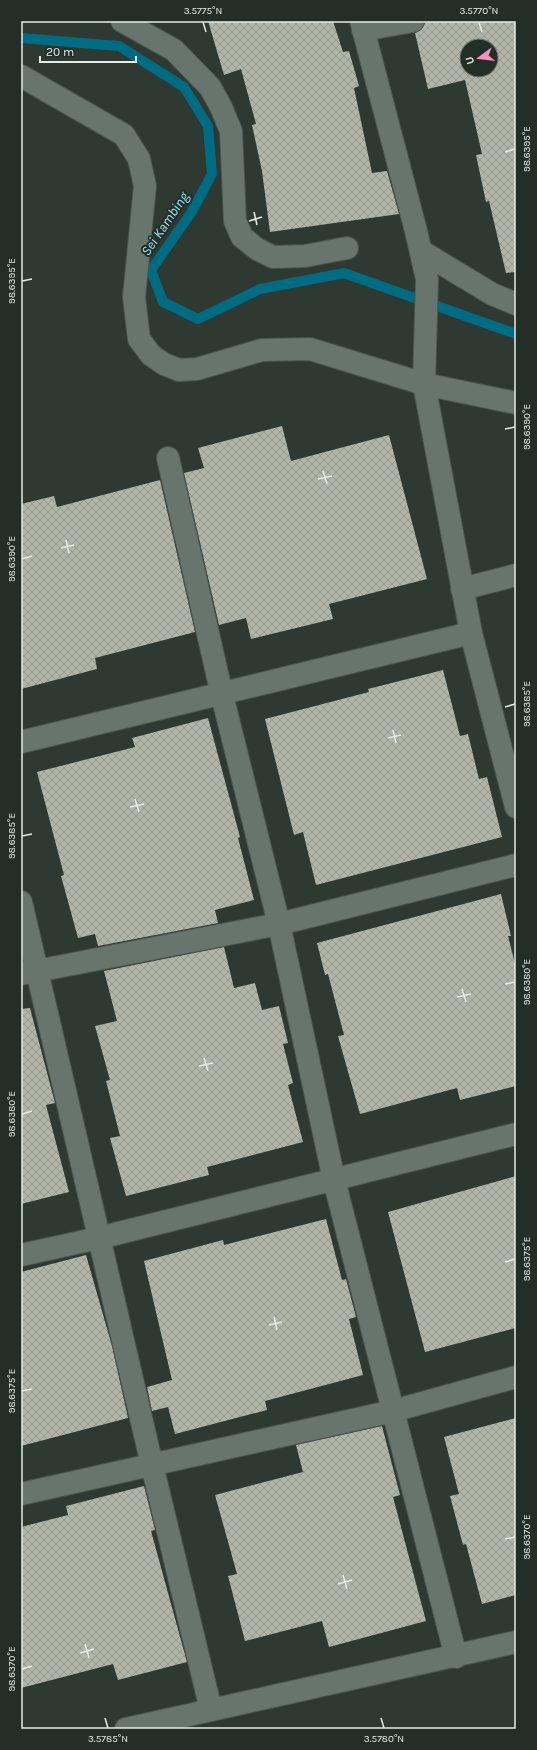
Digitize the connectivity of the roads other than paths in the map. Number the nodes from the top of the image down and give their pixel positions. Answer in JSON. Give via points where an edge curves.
{"nodes":[{"id":1,"x":122,"y":21,"type":"edge"},
{"id":2,"x":413,"y":21,"type":"edge"},
{"id":3,"x":362,"y":26,"type":"edge"},
{"id":4,"x":21,"y":76,"type":"edge"},
{"id":5,"x":347,"y":248,"type":"dead end"},
{"id":6,"x":421,"y":252,"type":"junction"},
{"id":7,"x":516,"y":304,"type":"edge"},
{"id":8,"x":424,"y":384,"type":"junction"},
{"id":9,"x":516,"y":403,"type":"edge"},
{"id":10,"x":168,"y":458,"type":"dead end"},
{"id":11,"x":516,"y":575,"type":"edge"},
{"id":12,"x":462,"y":589,"type":"junction"},
{"id":13,"x":471,"y":633,"type":"junction"},
{"id":14,"x":222,"y":695,"type":"junction"},
{"id":15,"x":21,"y":742,"type":"edge"},
{"id":16,"x":516,"y":807,"type":"edge"},
{"id":17,"x":516,"y":865,"type":"edge"},
{"id":18,"x":21,"y":902,"type":"edge"},
{"id":19,"x":279,"y":924,"type":"junction"},
{"id":20,"x":29,"y":972,"type":"edge"},
{"id":21,"x":516,"y":1134,"type":"edge"},
{"id":22,"x":334,"y":1180,"type":"junction"},
{"id":23,"x":99,"y":1238,"type":"junction"},
{"id":24,"x":21,"y":1255,"type":"edge"},
{"id":25,"x":516,"y":1377,"type":"edge"},
{"id":26,"x":393,"y":1411,"type":"junction"},
{"id":27,"x":152,"y":1465,"type":"junction"},
{"id":28,"x":21,"y":1494,"type":"edge"},
{"id":29,"x":516,"y":1642,"type":"edge"},
{"id":30,"x":456,"y":1657,"type":"junction"},
{"id":31,"x":211,"y":1710,"type":"junction"},
{"id":32,"x":126,"y":1729,"type":"edge"}],
"edges":[{"from":1,"to":5,"type":"street","via":[[174,50],[210,87],[222,108],[231,131],[235,221],[242,237],[273,257],[305,256]]},
{"from":2,"to":3,"type":"street"},
{"from":3,"to":6,"type":"street"},
{"from":4,"to":8,"type":"street","via":[[124,135],[139,159],[145,186],[134,297],[139,339],[151,354],[179,370],[197,369],[262,350],[310,349]]},
{"from":6,"to":7,"type":"street","via":[[492,294]]},
{"from":6,"to":8,"type":"street","via":[[427,279]]},
{"from":8,"to":9,"type":"street"},
{"from":8,"to":12,"type":"street"},
{"from":10,"to":14,"type":"street"},
{"from":11,"to":12,"type":"street"},
{"from":12,"to":13,"type":"street"},
{"from":13,"to":14,"type":"street"},
{"from":13,"to":16,"type":"street"},
{"from":14,"to":15,"type":"street"},
{"from":14,"to":19,"type":"street"},
{"from":17,"to":19,"type":"street"},
{"from":18,"to":20,"type":"street"},
{"from":19,"to":20,"type":"street"},
{"from":19,"to":22,"type":"street"},
{"from":20,"to":23,"type":"street"},
{"from":21,"to":22,"type":"street"},
{"from":22,"to":23,"type":"street"},
{"from":22,"to":26,"type":"street"},
{"from":23,"to":24,"type":"street"},
{"from":23,"to":27,"type":"street"},
{"from":25,"to":26,"type":"street"},
{"from":26,"to":27,"type":"street"},
{"from":26,"to":30,"type":"street"},
{"from":27,"to":28,"type":"street"},
{"from":27,"to":31,"type":"street"},
{"from":29,"to":30,"type":"street"},
{"from":30,"to":31,"type":"street"},
{"from":31,"to":32,"type":"street"}]}
